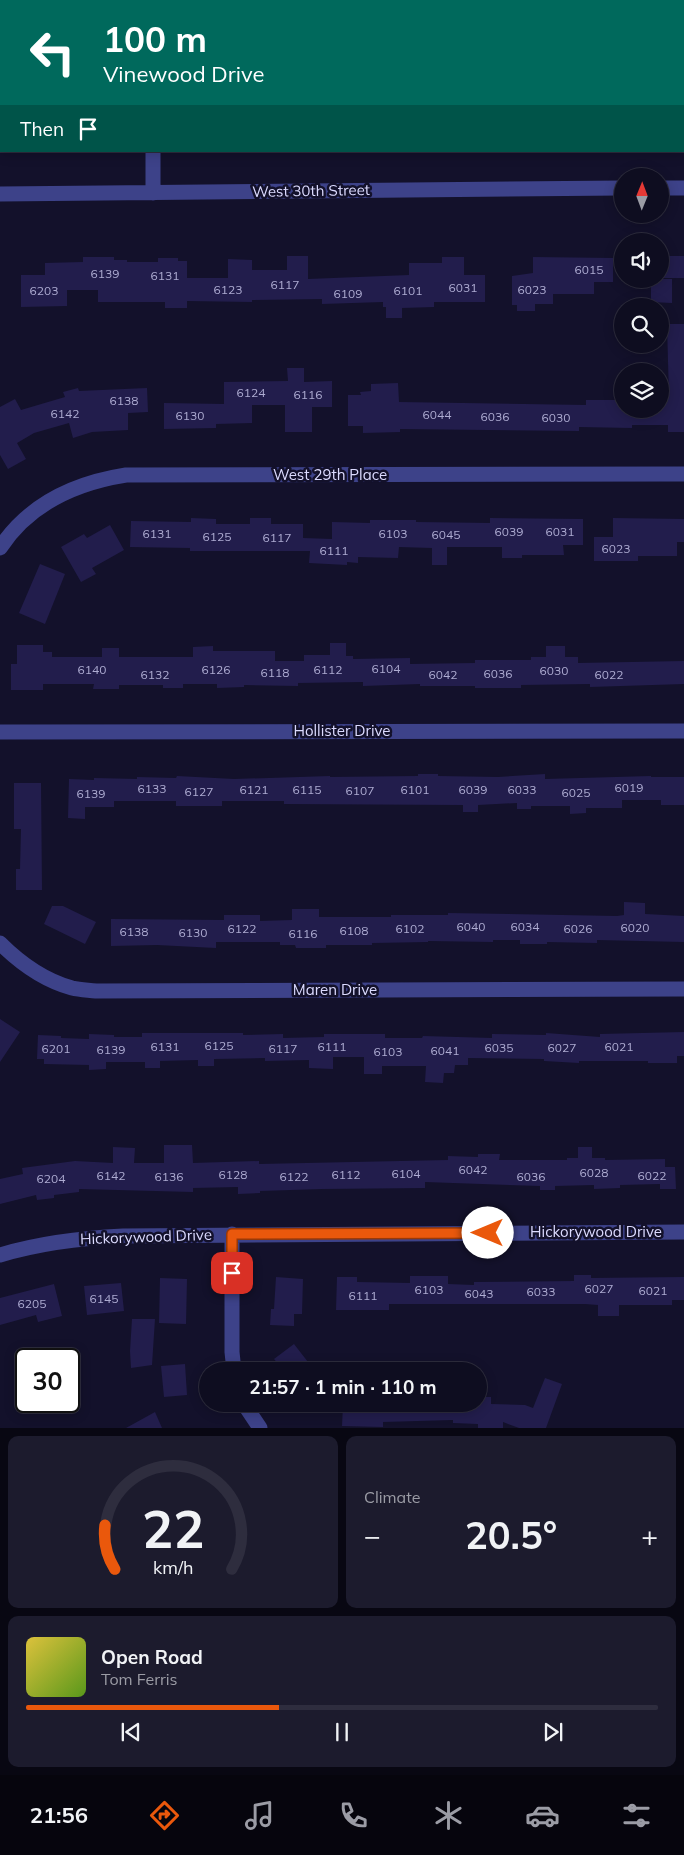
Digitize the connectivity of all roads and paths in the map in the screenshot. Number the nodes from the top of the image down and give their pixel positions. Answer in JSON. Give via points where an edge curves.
{"nodes":[{"id":1,"x":153,"y":152,"type":"edge"},
{"id":2,"x":614,"y":188,"type":"edge"},
{"id":3,"x":669,"y":188,"type":"edge"},
{"id":4,"x":684,"y":188,"type":"edge"},
{"id":5,"x":153,"y":193,"type":"junction"},
{"id":6,"x":0,"y":194,"type":"edge"},
{"id":7,"x":684,"y":474,"type":"edge"},
{"id":8,"x":0,"y":548,"type":"edge"},
{"id":9,"x":684,"y":731,"type":"edge"},
{"id":10,"x":0,"y":732,"type":"edge"},
{"id":11,"x":0,"y":943,"type":"edge"},
{"id":12,"x":684,"y":989,"type":"edge"},
{"id":13,"x":684,"y":1232,"type":"edge"},
{"id":14,"x":232,"y":1234,"type":"junction"},
{"id":15,"x":0,"y":1255,"type":"edge"},
{"id":16,"x":233,"y":1362,"type":"edge"},
{"id":17,"x":249,"y":1412,"type":"edge"},
{"id":18,"x":260,"y":1428,"type":"edge"}],
"edges":[{"from":1,"to":5,"type":"street"},
{"from":2,"to":5,"type":"street","name":"West 30th Street"},
{"from":3,"to":4,"type":"street"},
{"from":5,"to":6,"type":"street","name":"West 30th Street"},
{"from":7,"to":8,"type":"street","name":"West 29th Place","via":[[126,476],[71,488],[24,519]]},
{"from":9,"to":10,"type":"street","name":"Hollister Drive"},
{"from":11,"to":12,"type":"street","name":"Maren Drive","via":[[15,959],[42,977],[72,988],[96,991]]},
{"from":13,"to":14,"type":"street","name":"Hickorywood Drive"},
{"from":14,"to":15,"type":"street","name":"Hickorywood Drive","via":[[91,1237]]},
{"from":14,"to":16,"type":"street"},
{"from":17,"to":18,"type":"street"}]}
